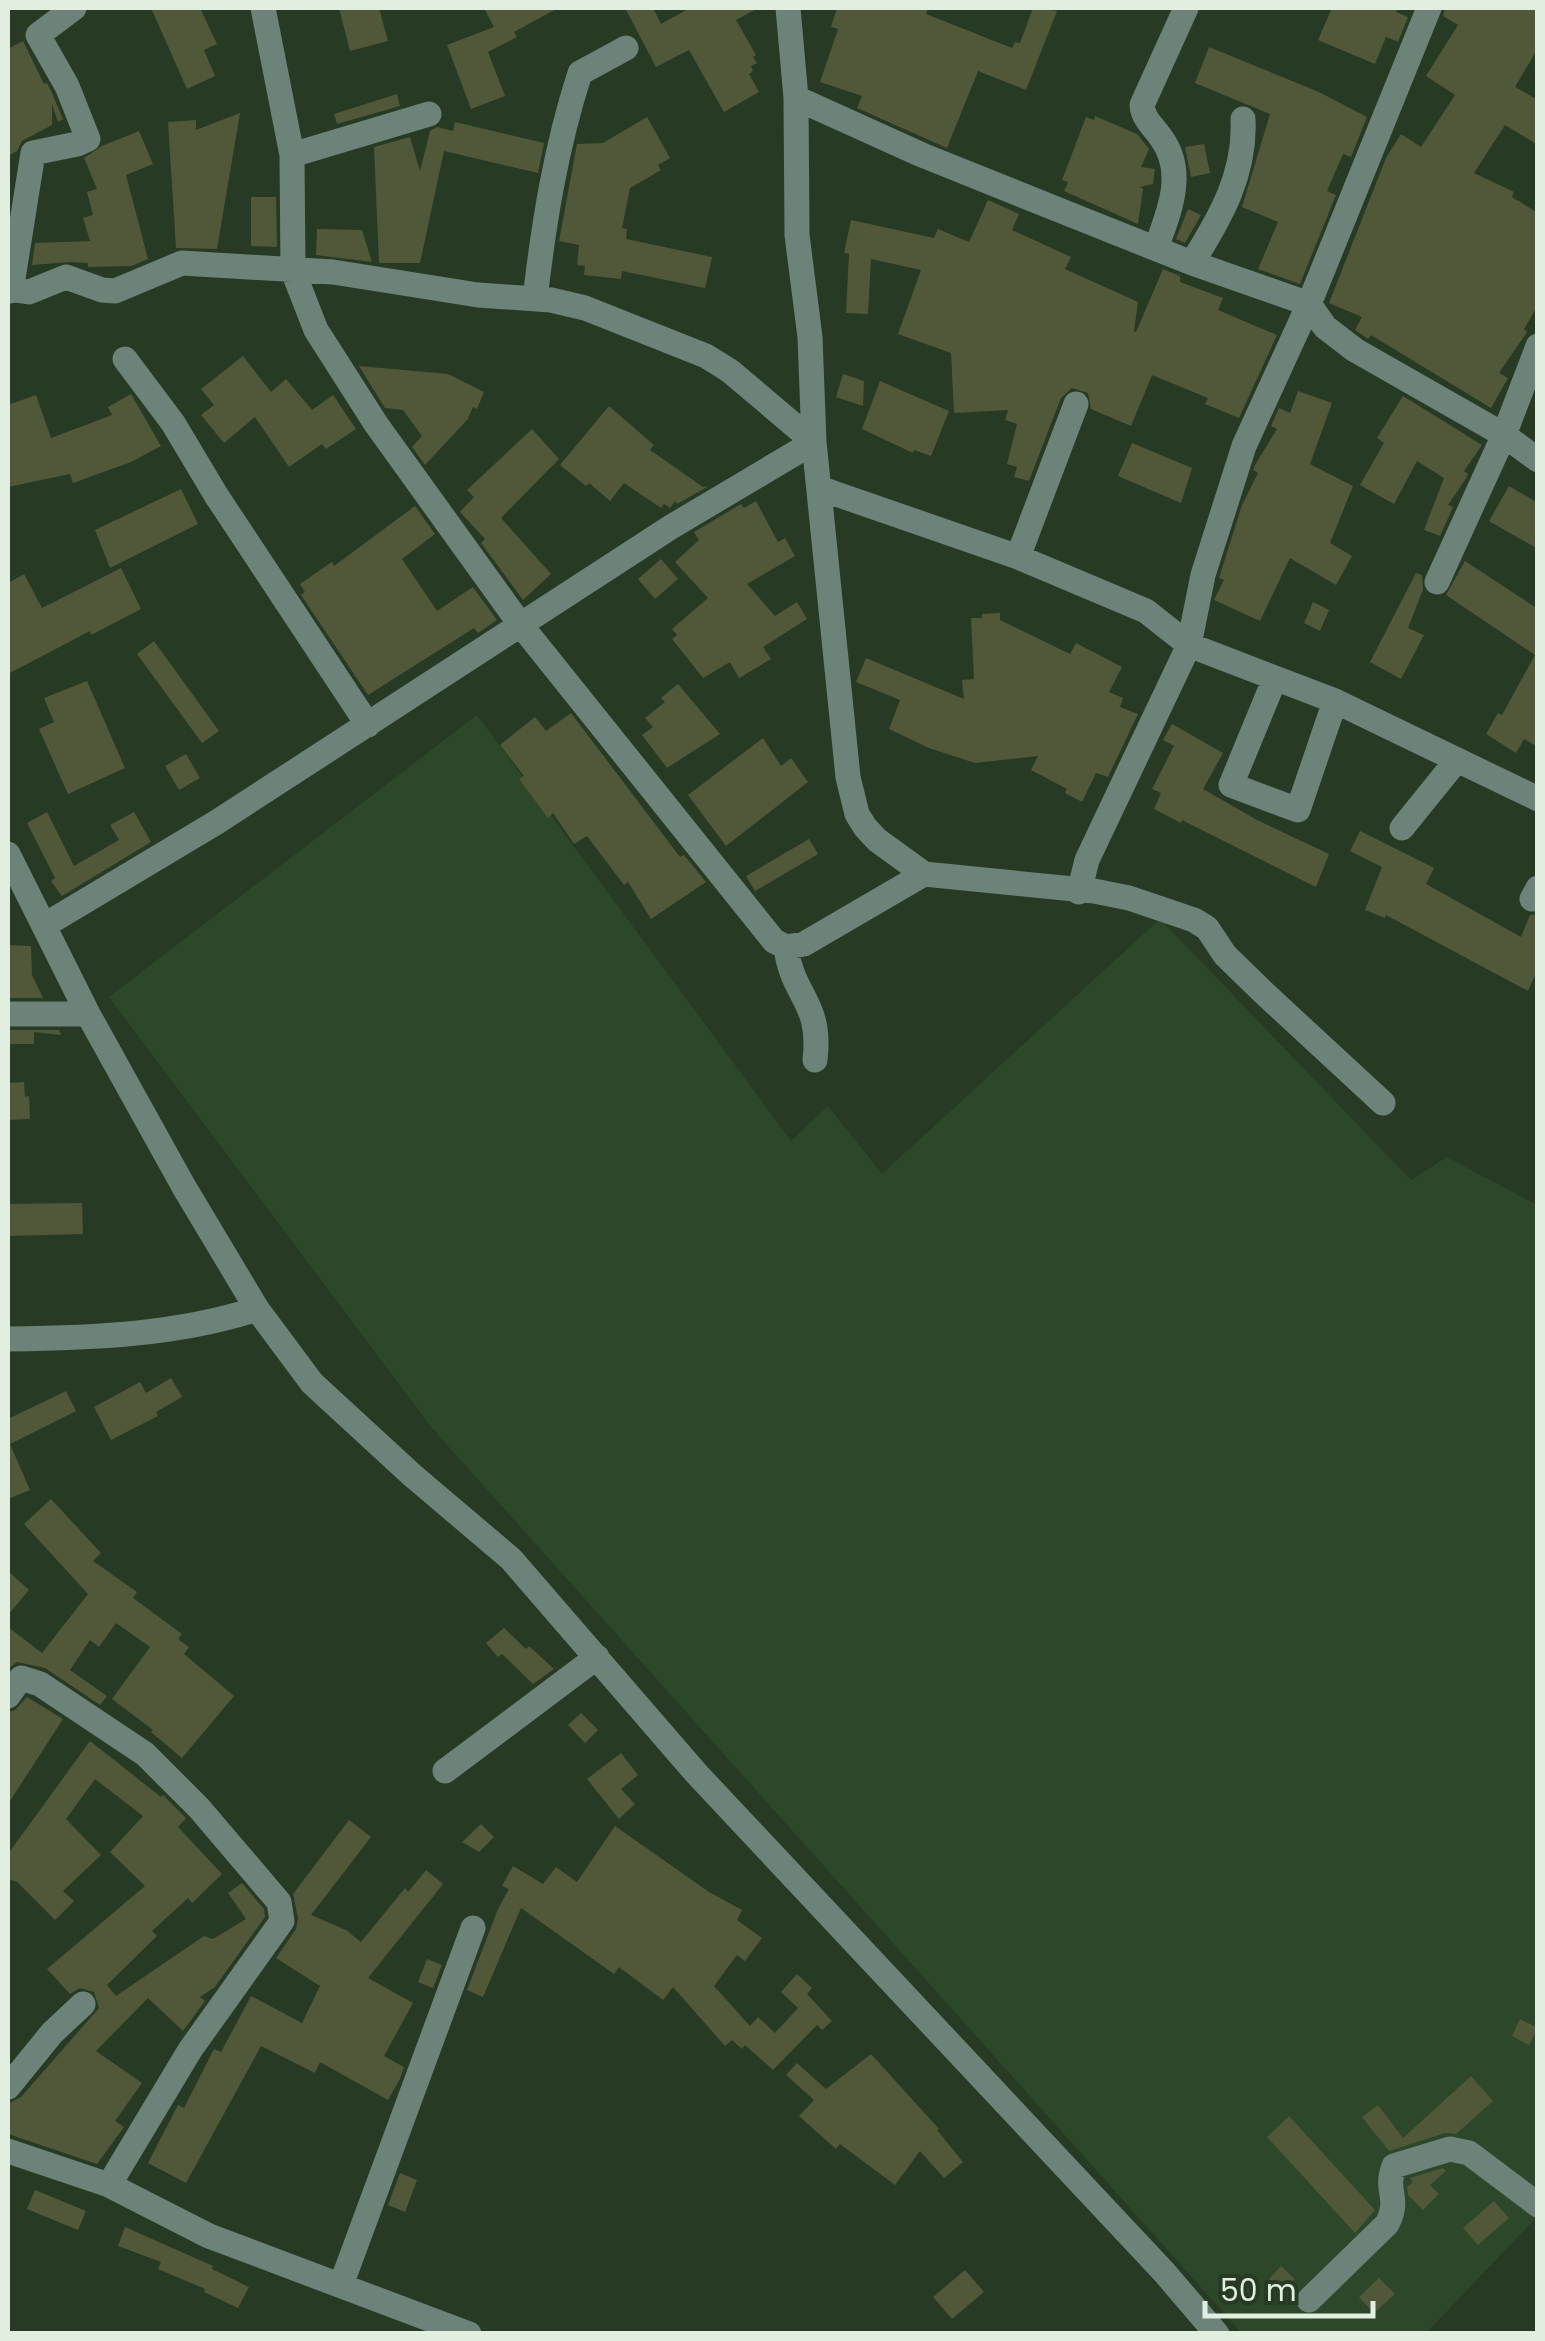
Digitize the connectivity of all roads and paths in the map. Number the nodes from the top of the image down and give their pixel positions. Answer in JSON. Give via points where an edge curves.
{"nodes":[{"id":1,"x":74,"y":8,"type":"edge"},
{"id":2,"x":263,"y":8,"type":"edge"},
{"id":3,"x":788,"y":8,"type":"edge"},
{"id":4,"x":1186,"y":8,"type":"edge"},
{"id":5,"x":1429,"y":8,"type":"edge"},
{"id":6,"x":626,"y":48,"type":"dead end"},
{"id":7,"x":796,"y":98,"type":"junction"},
{"id":8,"x":429,"y":114,"type":"dead end"},
{"id":9,"x":1243,"y":119,"type":"dead end"},
{"id":10,"x":292,"y":154,"type":"junction"},
{"id":11,"x":1156,"y":248,"type":"junction"},
{"id":12,"x":1192,"y":263,"type":"junction"},
{"id":13,"x":293,"y":271,"type":"junction"},
{"id":14,"x":9,"y":290,"type":"edge"},
{"id":15,"x":535,"y":299,"type":"junction"},
{"id":16,"x":1309,"y":304,"type":"junction"},
{"id":17,"x":1538,"y":346,"type":"edge"},
{"id":18,"x":125,"y":359,"type":"dead end"},
{"id":19,"x":1076,"y":404,"type":"dead end"},
{"id":20,"x":1504,"y":435,"type":"junction"},
{"id":21,"x":814,"y":442,"type":"junction"},
{"id":22,"x":1538,"y":460,"type":"edge"},
{"id":23,"x":819,"y":488,"type":"junction"},
{"id":24,"x":1018,"y":558,"type":"junction"},
{"id":25,"x":1436,"y":582,"type":"dead end"},
{"id":26,"x":520,"y":624,"type":"junction"},
{"id":27,"x":1189,"y":645,"type":"junction"},
{"id":28,"x":1276,"y":678,"type":"junction"},
{"id":29,"x":1335,"y":701,"type":"junction"},
{"id":30,"x":368,"y":725,"type":"junction"},
{"id":31,"x":1457,"y":760,"type":"junction"},
{"id":32,"x":1538,"y":799,"type":"edge"},
{"id":33,"x":1402,"y":828,"type":"dead end"},
{"id":34,"x":8,"y":854,"type":"edge"},
{"id":35,"x":924,"y":874,"type":"junction"},
{"id":36,"x":1079,"y":892,"type":"junction"},
{"id":37,"x":45,"y":925,"type":"junction"},
{"id":38,"x":786,"y":947,"type":"junction"},
{"id":39,"x":8,"y":1014,"type":"edge"},
{"id":40,"x":88,"y":1014,"type":"junction"},
{"id":41,"x":815,"y":1060,"type":"dead end"},
{"id":42,"x":1384,"y":1103,"type":"dead end"},
{"id":43,"x":257,"y":1309,"type":"junction"},
{"id":44,"x":8,"y":1339,"type":"edge"},
{"id":45,"x":597,"y":1657,"type":"junction"},
{"id":46,"x":8,"y":1696,"type":"edge"},
{"id":47,"x":445,"y":1771,"type":"dead end"},
{"id":48,"x":472,"y":1928,"type":"dead end"},
{"id":49,"x":83,"y":2004,"type":"dead end"},
{"id":50,"x":8,"y":2087,"type":"edge"},
{"id":51,"x":8,"y":2151,"type":"edge"},
{"id":52,"x":109,"y":2184,"type":"junction"},
{"id":53,"x":1538,"y":2205,"type":"edge"},
{"id":54,"x":341,"y":2285,"type":"junction"},
{"id":55,"x":1308,"y":2300,"type":"dead end"},
{"id":56,"x":469,"y":2334,"type":"edge"},
{"id":57,"x":1217,"y":2334,"type":"edge"}],
"edges":[{"from":1,"to":14,"type":"street","via":[[38,35],[88,139],[33,153]]},
{"from":2,"to":10,"type":"street"},
{"from":3,"to":7,"type":"street"},
{"from":4,"to":11,"type":"street","via":[[1142,105],[1143,116],[1173,154],[1172,204]]},
{"from":5,"to":16,"type":"street"},
{"from":6,"to":15,"type":"street","via":[[580,72],[548,194]]},
{"from":7,"to":11,"type":"street"},
{"from":7,"to":21,"type":"street","via":[[797,235]]},
{"from":8,"to":10,"type":"street"},
{"from":9,"to":12,"type":"street","via":[[1241,166]]},
{"from":10,"to":13,"type":"street"},
{"from":11,"to":12,"type":"street"},
{"from":12,"to":16,"type":"street"},
{"from":13,"to":14,"type":"street","via":[[182,263],[115,291],[66,277],[29,292]]},
{"from":13,"to":15,"type":"street"},
{"from":13,"to":26,"type":"street","via":[[316,330],[376,424]]},
{"from":15,"to":21,"type":"street","via":[[585,308],[706,356]]},
{"from":16,"to":20,"type":"street","via":[[1355,350]]},
{"from":16,"to":27,"type":"street","via":[[1244,446]]},
{"from":17,"to":20,"type":"street"},
{"from":18,"to":30,"type":"street"},
{"from":19,"to":24,"type":"street"},
{"from":20,"to":22,"type":"street"},
{"from":20,"to":25,"type":"street"},
{"from":21,"to":23,"type":"street"},
{"from":21,"to":26,"type":"street"},
{"from":23,"to":24,"type":"street"},
{"from":23,"to":35,"type":"street","via":[[857,814],[877,840]]},
{"from":24,"to":27,"type":"street","via":[[1146,612]]},
{"from":26,"to":30,"type":"street"},
{"from":26,"to":38,"type":"street","via":[[774,941]]},
{"from":27,"to":28,"type":"street"},
{"from":27,"to":36,"type":"street","via":[[1087,860]]},
{"from":28,"to":29,"type":"street"},
{"from":28,"to":29,"type":"street","via":[[1231,785],[1298,810]]},
{"from":29,"to":31,"type":"street"},
{"from":30,"to":37,"type":"street"},
{"from":31,"to":32,"type":"street"},
{"from":31,"to":33,"type":"street"},
{"from":34,"to":37,"type":"street"},
{"from":35,"to":36,"type":"street"},
{"from":35,"to":38,"type":"street","via":[[812,939]]},
{"from":36,"to":42,"type":"street","via":[[1129,898],[1206,928],[1238,968]]},
{"from":37,"to":40,"type":"street"},
{"from":38,"to":41,"type":"street","via":[[788,968],[816,1021]]},
{"from":39,"to":40,"type":"street"},
{"from":40,"to":43,"type":"street"},
{"from":43,"to":44,"type":"street","via":[[165,1331]]},
{"from":43,"to":45,"type":"street","via":[[312,1383],[511,1558]]},
{"from":45,"to":47,"type":"street"},
{"from":45,"to":57,"type":"street","via":[[696,1774]]},
{"from":46,"to":52,"type":"street","via":[[20,1678],[40,1684],[145,1754],[199,1808],[282,1914]]},
{"from":48,"to":54,"type":"street"},
{"from":49,"to":50,"type":"street"},
{"from":51,"to":52,"type":"street"},
{"from":52,"to":54,"type":"street","via":[[209,2236]]},
{"from":53,"to":55,"type":"street","via":[[1469,2153],[1450,2149],[1394,2166],[1389,2179],[1395,2208],[1387,2224]]},
{"from":54,"to":56,"type":"street"}]}
